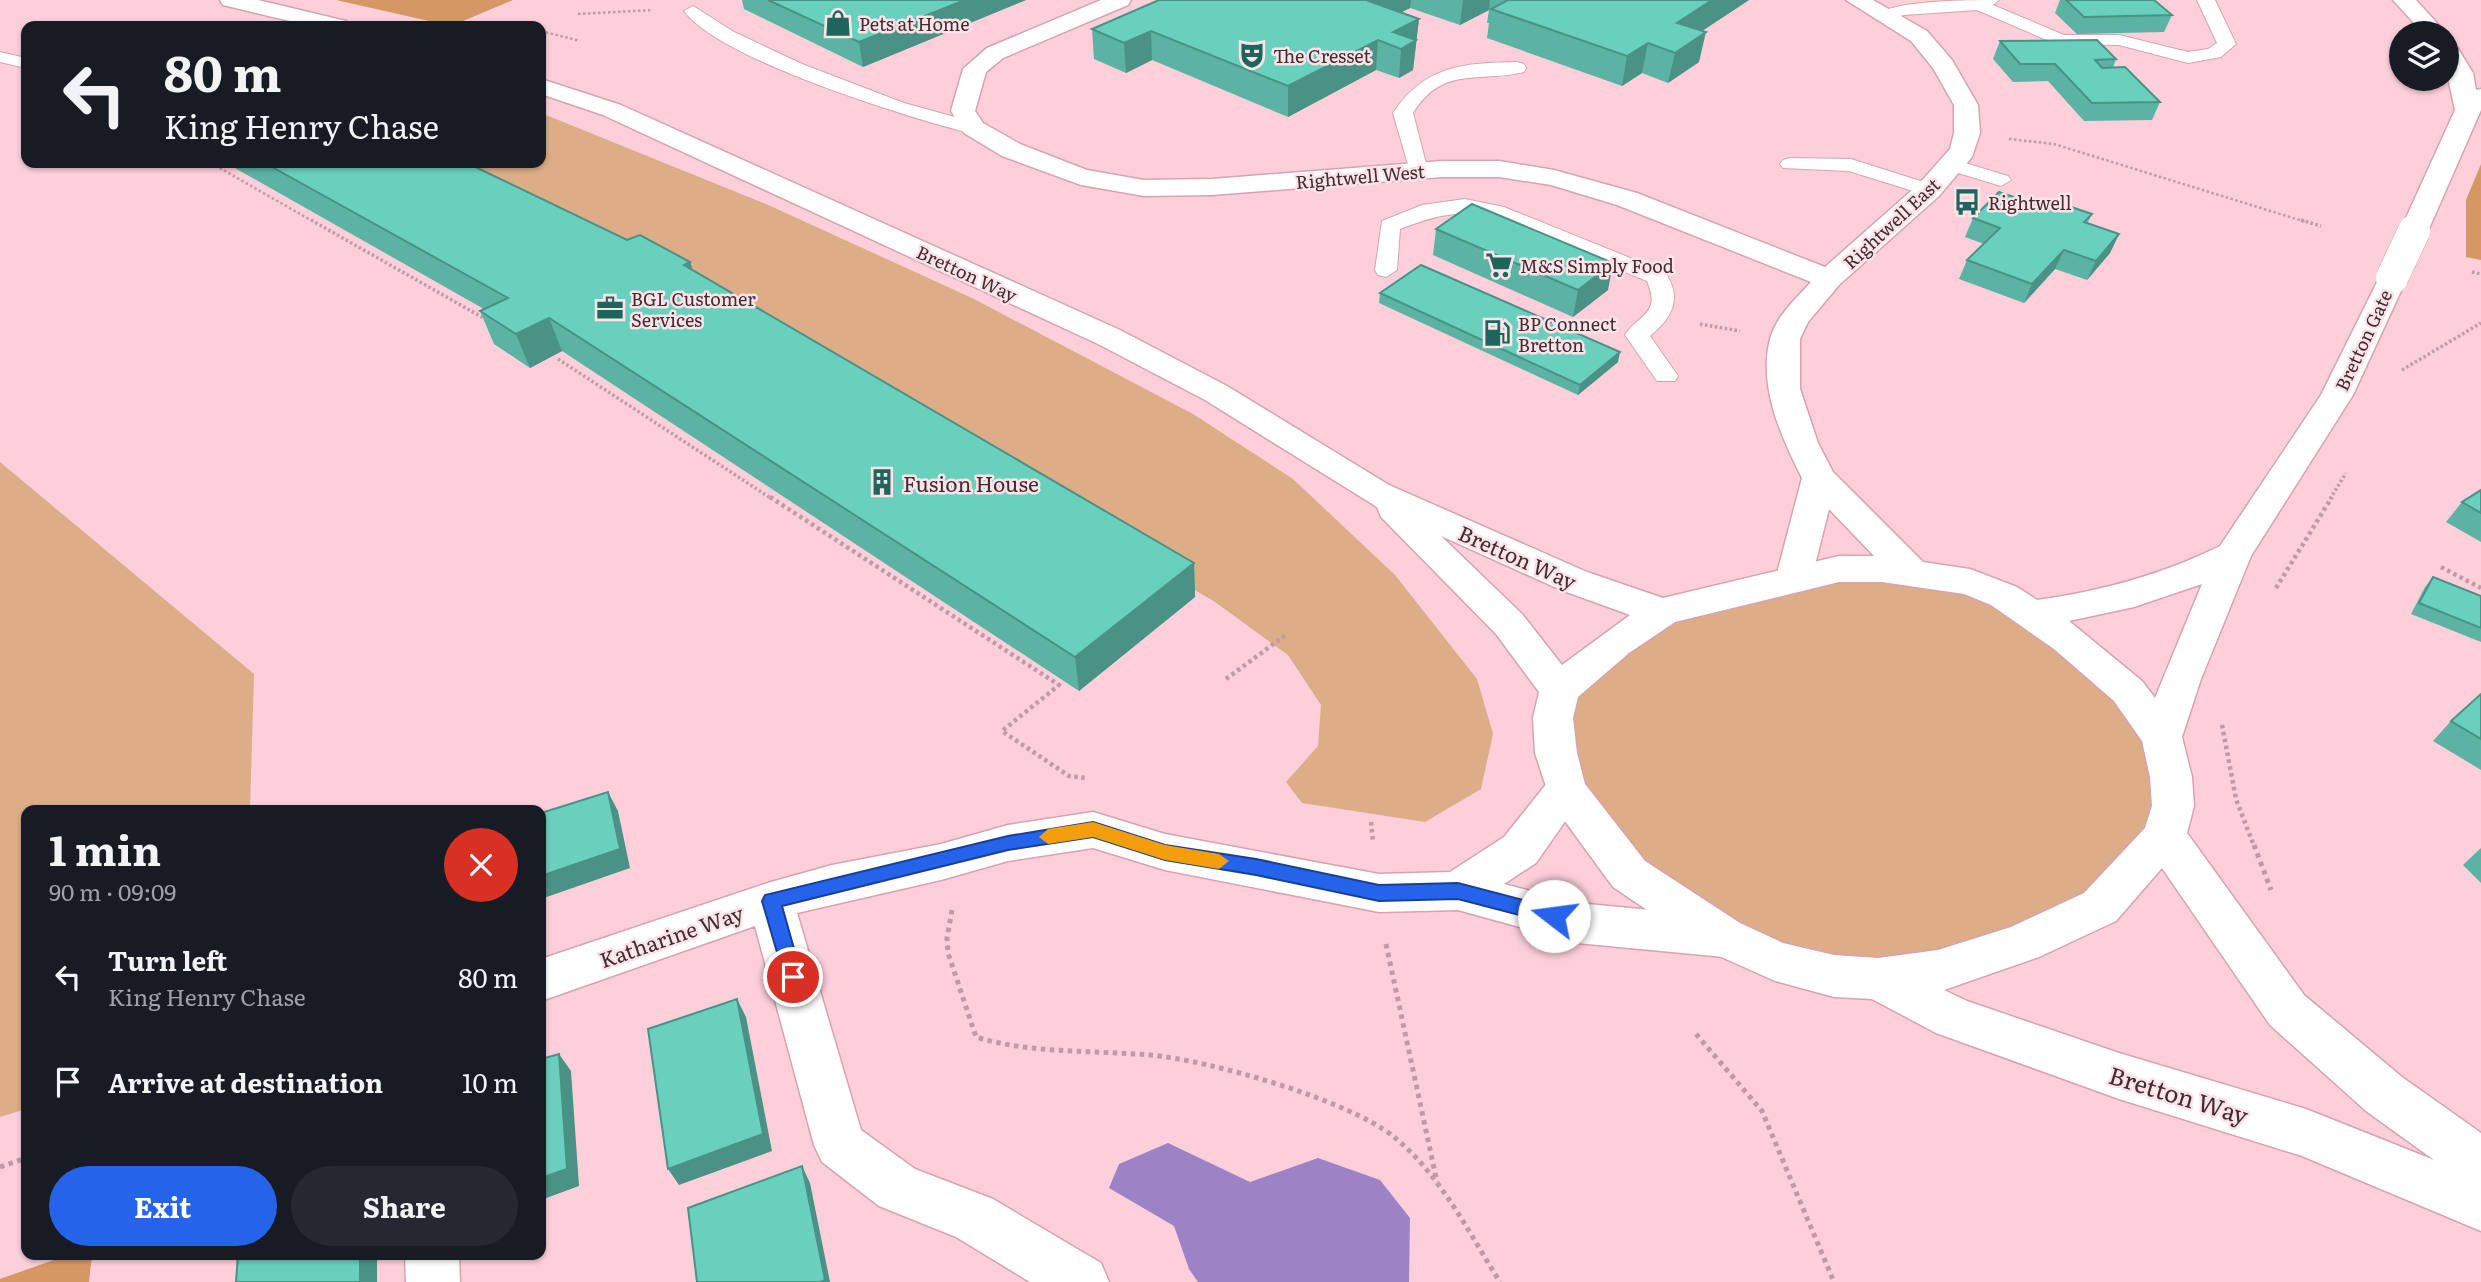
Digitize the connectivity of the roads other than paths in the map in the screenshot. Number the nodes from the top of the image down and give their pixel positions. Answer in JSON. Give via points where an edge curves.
{"nodes":[{"id":1,"x":231,"y":0,"type":"edge"},
{"id":2,"x":1121,"y":0,"type":"edge"},
{"id":3,"x":1857,"y":0,"type":"edge"},
{"id":4,"x":2206,"y":0,"type":"edge"},
{"id":5,"x":2404,"y":0,"type":"edge"},
{"id":6,"x":1985,"y":3,"type":"edge"},
{"id":7,"x":692,"y":11,"type":"dead end"},
{"id":8,"x":1886,"y":15,"type":"junction"},
{"id":9,"x":317,"y":21,"type":"edge"},
{"id":10,"x":2424,"y":21,"type":"edge"},
{"id":11,"x":0,"y":57,"type":"edge"},
{"id":12,"x":21,"y":63,"type":"edge"},
{"id":13,"x":1517,"y":68,"type":"dead end"},
{"id":14,"x":2459,"y":70,"type":"edge"},
{"id":15,"x":546,"y":88,"type":"edge"},
{"id":16,"x":2474,"y":103,"type":"edge"},
{"id":17,"x":973,"y":128,"type":"junction"},
{"id":18,"x":1790,"y":164,"type":"dead end"},
{"id":19,"x":1952,"y":165,"type":"junction"},
{"id":20,"x":1418,"y":171,"type":"junction"},
{"id":21,"x":2001,"y":180,"type":"dead end"},
{"id":22,"x":1929,"y":190,"type":"junction"},
{"id":23,"x":1386,"y":270,"type":"dead end"},
{"id":24,"x":1829,"y":279,"type":"junction"},
{"id":25,"x":1666,"y":376,"type":"dead end"},
{"id":26,"x":1819,"y":478,"type":"junction"},
{"id":27,"x":1377,"y":493,"type":"junction"},
{"id":28,"x":2233,"y":555,"type":"junction"},
{"id":29,"x":1912,"y":573,"type":"junction"},
{"id":30,"x":1794,"y":577,"type":"junction"},
{"id":31,"x":1662,"y":612,"type":"junction"},
{"id":32,"x":2029,"y":614,"type":"junction"},
{"id":33,"x":1559,"y":690,"type":"junction"},
{"id":34,"x":2162,"y":737,"type":"junction"},
{"id":35,"x":1566,"y":790,"type":"junction"},
{"id":36,"x":2164,"y":836,"type":"junction"},
{"id":37,"x":1458,"y":891,"type":"junction"},
{"id":38,"x":771,"y":901,"type":"junction"},
{"id":39,"x":1724,"y":937,"type":"junction"},
{"id":40,"x":546,"y":978,"type":"edge"},
{"id":41,"x":1878,"y":979,"type":"junction"},
{"id":42,"x":2481,"y":1163,"type":"edge"},
{"id":43,"x":2481,"y":1205,"type":"edge"},
{"id":44,"x":432,"y":1260,"type":"edge"},
{"id":45,"x":433,"y":1282,"type":"edge"},
{"id":46,"x":1082,"y":1282,"type":"edge"}],
"edges":[{"from":1,"to":9,"type":"street"},
{"from":2,"to":17,"type":"street","via":[[995,53],[975,69],[963,111]]},
{"from":3,"to":8,"type":"street","name":"Rightwell East"},
{"from":4,"to":6,"type":"lane","via":[[2227,44],[2216,54],[2192,58],[2118,40],[2055,39]]},
{"from":5,"to":10,"type":"street"},
{"from":6,"to":8,"type":"lane"},
{"from":7,"to":17,"type":"lane","via":[[705,25],[778,59],[915,113]]},
{"from":8,"to":19,"type":"street","name":"Rightwell East","via":[[1928,46],[1966,105],[1963,151]]},
{"from":11,"to":12,"type":"lane"},
{"from":13,"to":20,"type":"lane","via":[[1448,74],[1412,96],[1403,113]]},
{"from":14,"to":16,"type":"street","name":"Bretton Gate"},
{"from":15,"to":27,"type":"street","name":"Bretton Way","via":[[612,110],[1109,337],[1216,393]]},
{"from":16,"to":28,"type":"street","name":"Bretton Gate","bridge":true,"via":[[2337,395]]},
{"from":17,"to":20,"type":"street","name":"Rightwell West","via":[[1011,150],[1081,177],[1144,188]]},
{"from":18,"to":22,"type":"lane","via":[[1851,165]]},
{"from":19,"to":21,"type":"lane"},
{"from":19,"to":22,"type":"street","name":"Rightwell East"},
{"from":20,"to":24,"type":"street","name":"Rightwell West","via":[[1499,169],[1554,178],[1627,199]]},
{"from":22,"to":24,"type":"street","name":"Rightwell East"},
{"from":23,"to":25,"type":"lane","via":[[1390,226],[1430,210],[1465,205],[1496,212],[1657,277],[1665,302],[1659,317],[1637,335]]},
{"from":24,"to":26,"type":"street","name":"Rightwell East","via":[[1794,319],[1785,339],[1784,389],[1801,443]]},
{"from":26,"to":29,"type":"street","name":"Rightwell East"},
{"from":26,"to":30,"type":"street"},
{"from":27,"to":31,"type":"street","name":"Bretton Way","via":[[1574,581]]},
{"from":27,"to":33,"type":"street","name":"Bretton Way","via":[[1509,624]]},
{"from":28,"to":32,"type":"street","name":"Bretton Gate","via":[[2200,573],[2109,603]]},
{"from":28,"to":34,"type":"street","name":"Bretton Gate"},
{"from":29,"to":30,"type":"street","via":[[1839,569]]},
{"from":29,"to":32,"type":"street","via":[[1970,582],[2004,596]]},
{"from":30,"to":31,"type":"street"},
{"from":31,"to":33,"type":"street","via":[[1615,643]]},
{"from":32,"to":34,"type":"street","via":[[2067,639],[2128,691]]},
{"from":33,"to":35,"type":"street","via":[[1553,718]]},
{"from":34,"to":36,"type":"street","via":[[2173,806]]},
{"from":35,"to":37,"type":"street","via":[[1520,850]]},
{"from":35,"to":39,"type":"street","via":[[1629,874]]},
{"from":36,"to":41,"type":"street","via":[[2100,907],[2011,947],[1938,971]]},
{"from":36,"to":42,"type":"street","via":[[2287,1010],[2384,1094]]},
{"from":37,"to":38,"type":"street","name":"Katharine Way","via":[[1379,893],[1165,852],[1093,830],[1008,843]]},
{"from":37,"to":39,"type":"street","name":"Katharine Way","via":[[1577,923]]},
{"from":38,"to":40,"type":"street","name":"Katharine Way"},
{"from":38,"to":46,"type":"street","via":[[840,1145],[898,1188],[974,1218]]},
{"from":39,"to":41,"type":"street","via":[[1775,961],[1833,976]]},
{"from":41,"to":43,"type":"street","name":"Bretton Way","via":[[1953,1018],[2119,1076],[2306,1133]]},
{"from":44,"to":45,"type":"street"}]}
